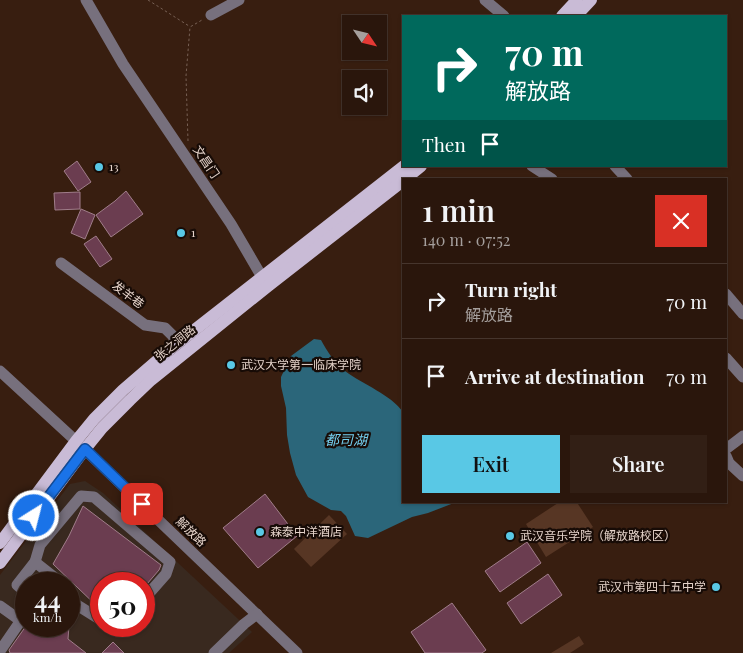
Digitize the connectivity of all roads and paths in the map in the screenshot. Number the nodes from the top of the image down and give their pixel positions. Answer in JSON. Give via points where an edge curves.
{"nodes":[{"id":1,"x":86,"y":0,"type":"edge"},
{"id":2,"x":148,"y":0,"type":"edge"},
{"id":3,"x":239,"y":0,"type":"edge"},
{"id":4,"x":485,"y":0,"type":"edge"},
{"id":5,"x":577,"y":0,"type":"edge"},
{"id":6,"x":591,"y":0,"type":"edge"},
{"id":7,"x":211,"y":14,"type":"joint"},
{"id":8,"x":503,"y":15,"type":"edge"},
{"id":9,"x":563,"y":15,"type":"edge"},
{"id":10,"x":577,"y":15,"type":"edge"},
{"id":11,"x":190,"y":26,"type":"junction"},
{"id":12,"x":189,"y":147,"type":"dead end"},
{"id":13,"x":403,"y":167,"type":"edge"},
{"id":14,"x":419,"y":167,"type":"edge"},
{"id":15,"x":534,"y":167,"type":"edge"},
{"id":16,"x":616,"y":167,"type":"edge"},
{"id":17,"x":405,"y":178,"type":"edge"},
{"id":18,"x":550,"y":178,"type":"edge"},
{"id":19,"x":626,"y":178,"type":"edge"},
{"id":20,"x":402,"y":181,"type":"edge"},
{"id":21,"x":61,"y":263,"type":"dead end"},
{"id":22,"x":262,"y":277,"type":"junction"},
{"id":23,"x":727,"y":295,"type":"edge"},
{"id":24,"x":743,"y":314,"type":"edge"},
{"id":25,"x":174,"y":346,"type":"junction"},
{"id":26,"x":727,"y":359,"type":"edge"},
{"id":27,"x":0,"y":371,"type":"edge"},
{"id":28,"x":743,"y":377,"type":"edge"},
{"id":29,"x":743,"y":436,"type":"edge"},
{"id":30,"x":80,"y":445,"type":"junction"},
{"id":31,"x":727,"y":448,"type":"edge"},
{"id":32,"x":727,"y":458,"type":"edge"},
{"id":33,"x":743,"y":476,"type":"edge"},
{"id":34,"x":0,"y":543,"type":"edge"},
{"id":35,"x":35,"y":562,"type":"junction"},
{"id":36,"x":0,"y":563,"type":"edge"},
{"id":37,"x":27,"y":572,"type":"edge"},
{"id":38,"x":49,"y":572,"type":"edge"},
{"id":39,"x":155,"y":586,"type":"edge"},
{"id":40,"x":0,"y":606,"type":"edge"},
{"id":41,"x":15,"y":613,"type":"edge"},
{"id":42,"x":257,"y":614,"type":"junction"},
{"id":43,"x":15,"y":630,"type":"edge"},
{"id":44,"x":0,"y":651,"type":"edge"},
{"id":45,"x":214,"y":653,"type":"edge"},
{"id":46,"x":297,"y":653,"type":"edge"}],
"edges":[{"from":1,"to":22,"type":"street","name":"文昌门","via":[[123,64],[231,224]]},
{"from":2,"to":11,"type":"path"},
{"from":3,"to":7,"type":"street"},
{"from":4,"to":8,"type":"street"},
{"from":5,"to":9,"type":"main road"},
{"from":6,"to":10,"type":"main road"},
{"from":7,"to":11,"type":"path"},
{"from":11,"to":12,"type":"path","via":[[186,76]]},
{"from":13,"to":22,"type":"main road","name":"张之洞路"},
{"from":14,"to":17,"type":"main road","name":"张之洞路"},
{"from":15,"to":18,"type":"street"},
{"from":16,"to":19,"type":"street"},
{"from":20,"to":30,"type":"main road","name":"张之洞路","via":[[151,380]]},
{"from":21,"to":25,"type":"street","name":"发羊巷","via":[[145,325],[164,328],[174,337]]},
{"from":22,"to":25,"type":"main road","name":"张之洞路"},
{"from":23,"to":24,"type":"street"},
{"from":25,"to":30,"type":"main road","name":"张之洞路","via":[[94,419]]},
{"from":26,"to":28,"type":"street"},
{"from":27,"to":30,"type":"street","name":"解放路"},
{"from":29,"to":31,"type":"street"},
{"from":30,"to":34,"type":"main road","name":"张之洞路"},
{"from":30,"to":36,"type":"main road","name":"张之洞路"},
{"from":30,"to":42,"type":"street","name":"解放路"},
{"from":32,"to":33,"type":"street"},
{"from":35,"to":37,"type":"street"},
{"from":35,"to":38,"type":"street"},
{"from":35,"to":39,"type":"street","via":[[40,545],[81,496],[94,497],[170,562],[166,574]]},
{"from":40,"to":41,"type":"street"},
{"from":42,"to":45,"type":"street"},
{"from":42,"to":46,"type":"street","name":"解放路"},
{"from":43,"to":44,"type":"street"}]}
